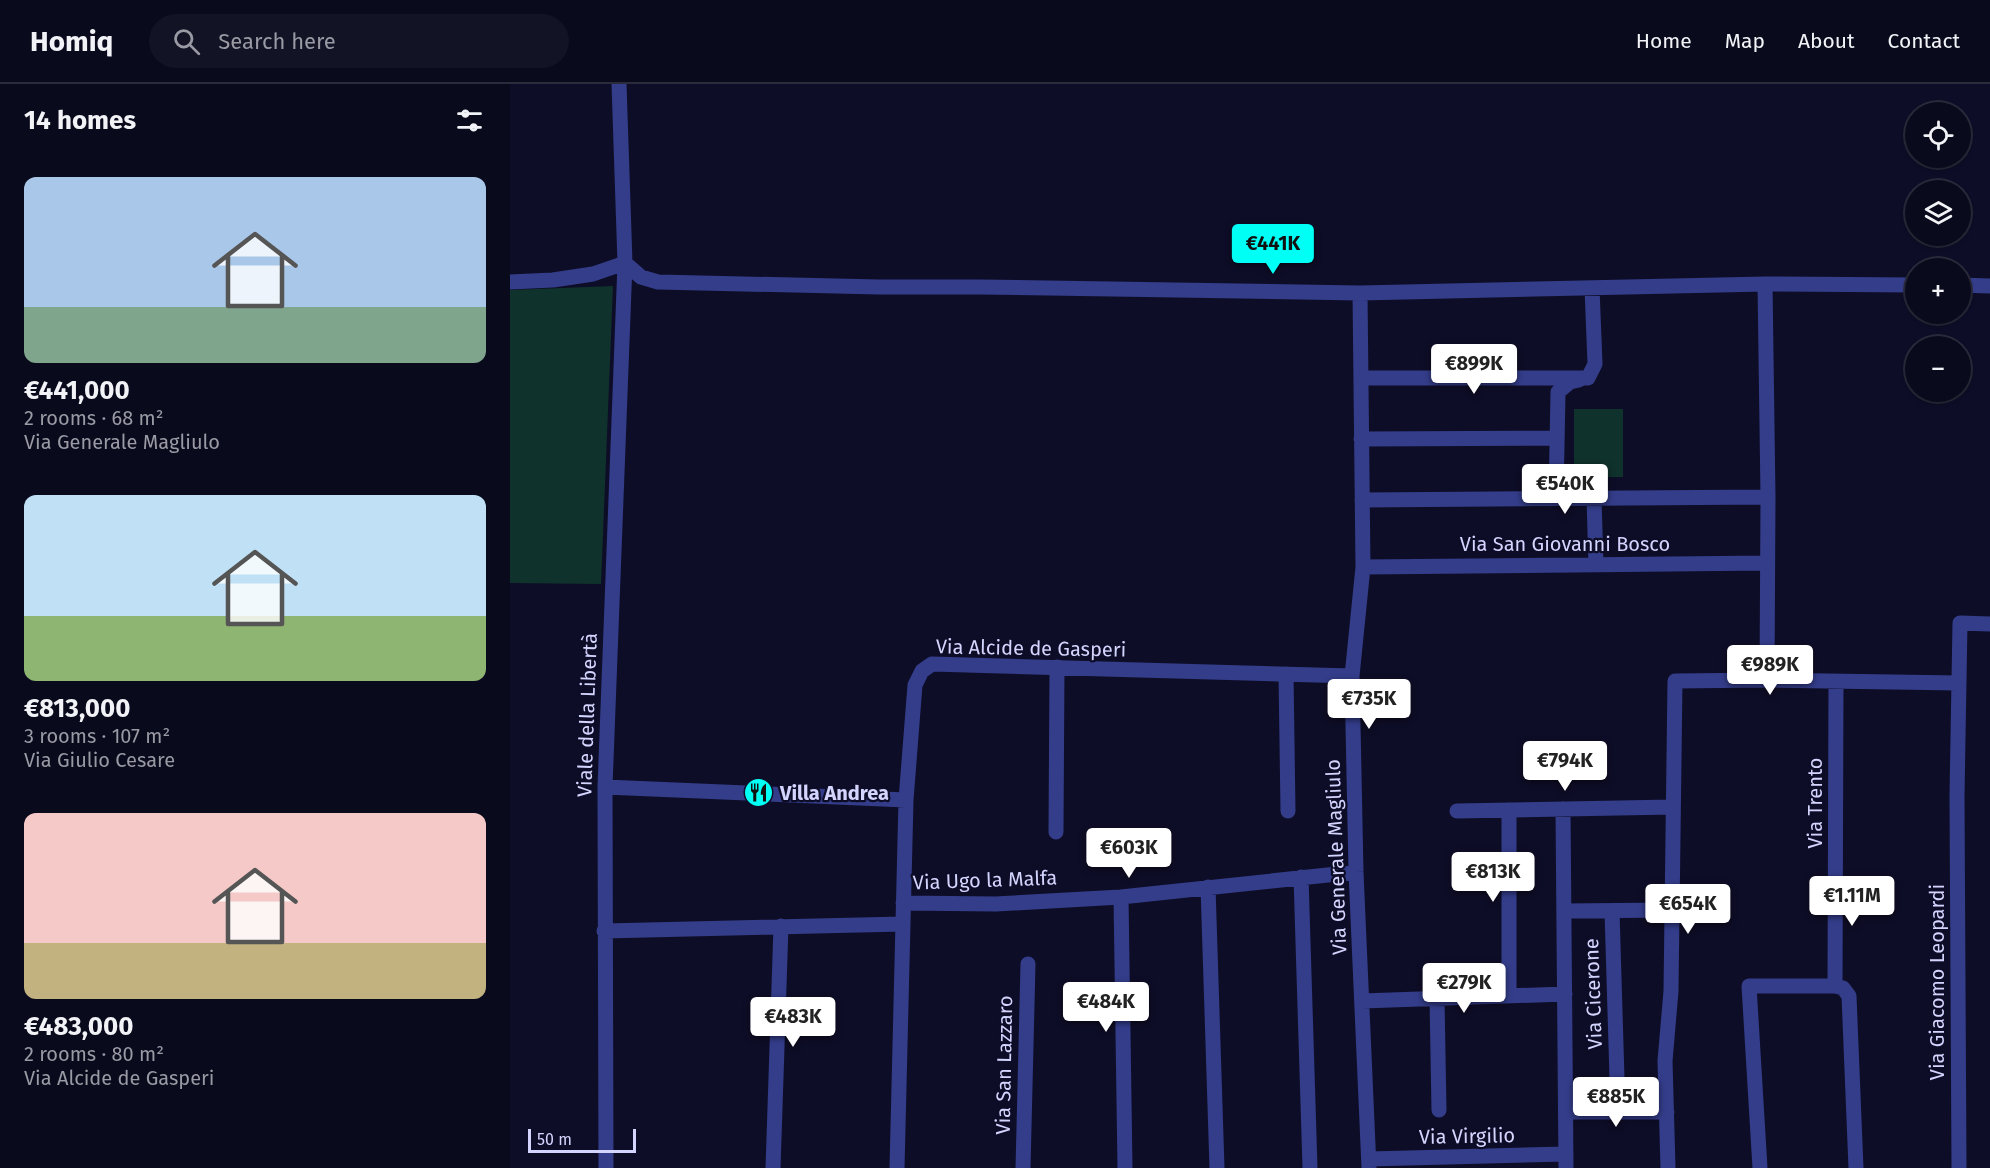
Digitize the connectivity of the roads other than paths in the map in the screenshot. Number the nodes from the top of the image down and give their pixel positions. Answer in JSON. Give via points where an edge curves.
{"nodes":[{"id":1,"x":619,"y":84,"type":"edge"},
{"id":2,"x":625,"y":263,"type":"junction"},
{"id":3,"x":510,"y":282,"type":"edge"},
{"id":4,"x":1765,"y":284,"type":"junction"},
{"id":5,"x":1905,"y":285,"type":"edge"},
{"id":6,"x":1971,"y":285,"type":"edge"},
{"id":7,"x":1990,"y":285,"type":"edge"},
{"id":8,"x":1592,"y":288,"type":"junction"},
{"id":9,"x":1360,"y":293,"type":"junction"},
{"id":10,"x":1361,"y":378,"type":"junction"},
{"id":11,"x":1588,"y":378,"type":"junction"},
{"id":12,"x":1557,"y":438,"type":"junction"},
{"id":13,"x":1361,"y":439,"type":"junction"},
{"id":14,"x":1556,"y":498,"type":"junction"},
{"id":15,"x":1594,"y":498,"type":"junction"},
{"id":16,"x":1768,"y":498,"type":"junction"},
{"id":17,"x":1362,"y":500,"type":"junction"},
{"id":18,"x":1767,"y":563,"type":"junction"},
{"id":19,"x":1596,"y":565,"type":"junction"},
{"id":20,"x":1363,"y":567,"type":"junction"},
{"id":21,"x":1990,"y":624,"type":"edge"},
{"id":22,"x":1057,"y":668,"type":"junction"},
{"id":23,"x":1286,"y":674,"type":"junction"},
{"id":24,"x":1352,"y":676,"type":"junction"},
{"id":25,"x":1767,"y":680,"type":"junction"},
{"id":26,"x":1836,"y":682,"type":"junction"},
{"id":27,"x":1959,"y":683,"type":"junction"},
{"id":28,"x":605,"y":787,"type":"junction"},
{"id":29,"x":906,"y":800,"type":"junction"},
{"id":30,"x":1673,"y":807,"type":"junction"},
{"id":31,"x":1563,"y":809,"type":"junction"},
{"id":32,"x":1509,"y":810,"type":"junction"},
{"id":33,"x":1288,"y":811,"type":"dead end"},
{"id":34,"x":1457,"y":811,"type":"dead end"},
{"id":35,"x":1056,"y":832,"type":"dead end"},
{"id":36,"x":1356,"y":872,"type":"junction"},
{"id":37,"x":1301,"y":877,"type":"junction"},
{"id":38,"x":1208,"y":887,"type":"junction"},
{"id":39,"x":1121,"y":897,"type":"junction"},
{"id":40,"x":903,"y":903,"type":"junction"},
{"id":41,"x":1672,"y":910,"type":"junction"},
{"id":42,"x":1564,"y":911,"type":"junction"},
{"id":43,"x":1612,"y":911,"type":"junction"},
{"id":44,"x":903,"y":924,"type":"junction"},
{"id":45,"x":781,"y":926,"type":"junction"},
{"id":46,"x":604,"y":931,"type":"junction"},
{"id":47,"x":1028,"y":964,"type":"dead end"},
{"id":48,"x":1835,"y":986,"type":"junction"},
{"id":49,"x":1565,"y":994,"type":"junction"},
{"id":50,"x":1509,"y":996,"type":"junction"},
{"id":51,"x":1437,"y":998,"type":"junction"},
{"id":52,"x":1362,"y":1001,"type":"junction"},
{"id":53,"x":1439,"y":1110,"type":"dead end"},
{"id":54,"x":1566,"y":1112,"type":"junction"},
{"id":55,"x":1618,"y":1112,"type":"junction"},
{"id":56,"x":1667,"y":1112,"type":"junction"},
{"id":57,"x":1566,"y":1161,"type":"edge"},
{"id":58,"x":1369,"y":1163,"type":"edge"},
{"id":59,"x":606,"y":1168,"type":"edge"},
{"id":60,"x":773,"y":1168,"type":"edge"},
{"id":61,"x":897,"y":1168,"type":"edge"},
{"id":62,"x":1023,"y":1168,"type":"edge"},
{"id":63,"x":1125,"y":1168,"type":"edge"},
{"id":64,"x":1217,"y":1168,"type":"edge"},
{"id":65,"x":1310,"y":1168,"type":"edge"},
{"id":66,"x":1668,"y":1168,"type":"edge"},
{"id":67,"x":1760,"y":1168,"type":"edge"},
{"id":68,"x":1856,"y":1168,"type":"edge"},
{"id":69,"x":1959,"y":1168,"type":"edge"}],
"edges":[{"from":1,"to":2,"type":"street","name":"Viale della Libertà"},
{"from":2,"to":3,"type":"street","via":[[593,274]]},
{"from":2,"to":9,"type":"street","via":[[641,277],[658,282]]},
{"from":2,"to":28,"type":"street","name":"Viale della Libertà"},
{"from":4,"to":5,"type":"street"},
{"from":4,"to":8,"type":"street"},
{"from":4,"to":16,"type":"street"},
{"from":6,"to":7,"type":"street"},
{"from":8,"to":9,"type":"street"},
{"from":8,"to":11,"type":"street","via":[[1595,364]]},
{"from":9,"to":10,"type":"street","name":"Via Generale Magliulo"},
{"from":10,"to":11,"type":"street"},
{"from":10,"to":13,"type":"street","name":"Via Generale Magliulo"},
{"from":11,"to":12,"type":"street","via":[[1570,382],[1558,392]]},
{"from":12,"to":13,"type":"street"},
{"from":12,"to":14,"type":"street"},
{"from":13,"to":17,"type":"street","name":"Via Generale Magliulo"},
{"from":14,"to":15,"type":"street"},
{"from":14,"to":17,"type":"street"},
{"from":15,"to":16,"type":"street"},
{"from":15,"to":19,"type":"street"},
{"from":16,"to":18,"type":"street"},
{"from":17,"to":20,"type":"street","name":"Via Generale Magliulo"},
{"from":18,"to":19,"type":"street","name":"Via San Giovanni Bosco"},
{"from":18,"to":25,"type":"street"},
{"from":19,"to":20,"type":"street","name":"Via San Giovanni Bosco"},
{"from":20,"to":24,"type":"street","name":"Via Generale Magliulo"},
{"from":21,"to":27,"type":"street","name":"Via Giacomo Leopardi","via":[[1960,623]]},
{"from":22,"to":23,"type":"street","name":"Via Alcide de Gasperi"},
{"from":22,"to":29,"type":"street","name":"Via Alcide de Gasperi","via":[[932,664],[921,671],[915,685]]},
{"from":22,"to":35,"type":"street"},
{"from":23,"to":24,"type":"street","name":"Via Alcide de Gasperi"},
{"from":23,"to":33,"type":"street"},
{"from":24,"to":36,"type":"street","name":"Via Generale Magliulo"},
{"from":25,"to":26,"type":"street"},
{"from":25,"to":30,"type":"street","via":[[1675,681]]},
{"from":26,"to":27,"type":"street"},
{"from":26,"to":48,"type":"street","name":"Via Trento"},
{"from":27,"to":69,"type":"street","name":"Via Giacomo Leopardi"},
{"from":28,"to":29,"type":"street"},
{"from":28,"to":46,"type":"street","name":"Viale della Libertà"},
{"from":29,"to":40,"type":"street","name":"Via Alcide de Gasperi"},
{"from":30,"to":31,"type":"street"},
{"from":30,"to":41,"type":"street"},
{"from":31,"to":32,"type":"street"},
{"from":31,"to":42,"type":"street"},
{"from":32,"to":34,"type":"street"},
{"from":32,"to":50,"type":"street"},
{"from":36,"to":37,"type":"street","name":"Via Ugo la Malfa"},
{"from":36,"to":52,"type":"street","name":"Via Generale Magliulo"},
{"from":37,"to":38,"type":"street","name":"Via Ugo la Malfa"},
{"from":37,"to":65,"type":"street"},
{"from":38,"to":39,"type":"street","name":"Via Ugo la Malfa"},
{"from":38,"to":64,"type":"street"},
{"from":39,"to":40,"type":"street","name":"Via Ugo la Malfa","via":[[996,904]]},
{"from":39,"to":63,"type":"street"},
{"from":40,"to":44,"type":"street","name":"Via Alcide de Gasperi"},
{"from":41,"to":43,"type":"street"},
{"from":41,"to":56,"type":"street","via":[[1665,1061]]},
{"from":42,"to":43,"type":"street"},
{"from":42,"to":49,"type":"street"},
{"from":43,"to":55,"type":"street","name":"Via Cicerone"},
{"from":44,"to":45,"type":"street"},
{"from":44,"to":61,"type":"street","name":"Via Alcide de Gasperi"},
{"from":45,"to":46,"type":"street"},
{"from":45,"to":60,"type":"street"},
{"from":46,"to":59,"type":"street","name":"Viale della Libertà"},
{"from":47,"to":62,"type":"street","name":"Via San Lazzaro"},
{"from":48,"to":67,"type":"street","via":[[1749,986]]},
{"from":48,"to":68,"type":"street","via":[[1843,988],[1849,996]]},
{"from":49,"to":50,"type":"street"},
{"from":49,"to":54,"type":"street"},
{"from":50,"to":51,"type":"street"},
{"from":51,"to":52,"type":"street"},
{"from":51,"to":53,"type":"street"},
{"from":52,"to":58,"type":"street","name":"Via Generale Magliulo"},
{"from":54,"to":55,"type":"street"},
{"from":54,"to":57,"type":"street"},
{"from":55,"to":56,"type":"street"},
{"from":56,"to":66,"type":"street"},
{"from":57,"to":58,"type":"street","name":"Via Virgilio"}]}
